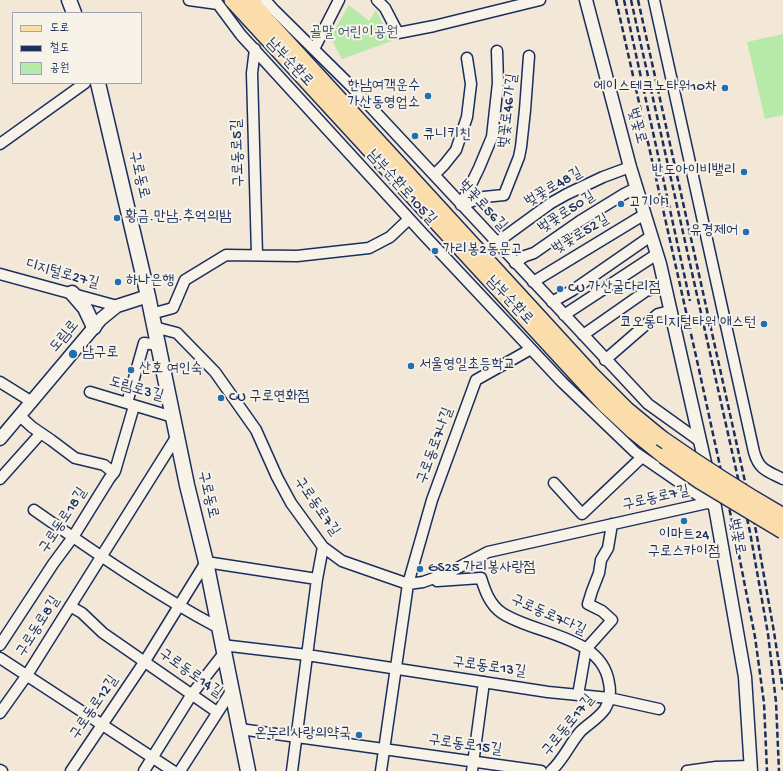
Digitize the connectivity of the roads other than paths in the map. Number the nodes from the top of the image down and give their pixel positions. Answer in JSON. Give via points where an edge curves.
{"nodes":[{"id":1,"x":69,"y":0,"type":"edge"},
{"id":2,"x":189,"y":0,"type":"edge"},
{"id":3,"x":250,"y":0,"type":"edge"},
{"id":4,"x":265,"y":0,"type":"edge"},
{"id":5,"x":340,"y":0,"type":"edge"},
{"id":6,"x":378,"y":0,"type":"edge"},
{"id":7,"x":540,"y":0,"type":"edge"},
{"id":8,"x":586,"y":0,"type":"edge"},
{"id":9,"x":654,"y":0,"type":"edge"},
{"id":10,"x":222,"y":1,"type":"edge"},
{"id":11,"x":74,"y":12,"type":"edge"},
{"id":12,"x":254,"y":49,"type":"junction"},
{"id":13,"x":314,"y":49,"type":"junction"},
{"id":14,"x":497,"y":51,"type":"dead end"},
{"id":15,"x":529,"y":56,"type":"dead end"},
{"id":16,"x":467,"y":58,"type":"dead end"},
{"id":17,"x":84,"y":84,"type":"edge"},
{"id":18,"x":98,"y":84,"type":"edge"},
{"id":19,"x":0,"y":144,"type":"edge"},
{"id":20,"x":630,"y":167,"type":"junction"},
{"id":21,"x":434,"y":175,"type":"junction"},
{"id":22,"x":636,"y":188,"type":"junction"},
{"id":23,"x":461,"y":205,"type":"junction"},
{"id":24,"x":644,"y":214,"type":"junction"},
{"id":25,"x":409,"y":219,"type":"junction"},
{"id":26,"x":651,"y":236,"type":"junction"},
{"id":27,"x":496,"y":242,"type":"junction"},
{"id":28,"x":657,"y":254,"type":"junction"},
{"id":29,"x":257,"y":255,"type":"junction"},
{"id":30,"x":515,"y":263,"type":"junction"},
{"id":31,"x":0,"y":274,"type":"edge"},
{"id":32,"x":533,"y":282,"type":"junction"},
{"id":33,"x":664,"y":286,"type":"junction"},
{"id":34,"x":72,"y":293,"type":"junction"},
{"id":35,"x":148,"y":296,"type":"junction"},
{"id":36,"x":552,"y":302,"type":"junction"},
{"id":37,"x":117,"y":306,"type":"junction"},
{"id":38,"x":670,"y":311,"type":"junction"},
{"id":39,"x":564,"y":315,"type":"junction"},
{"id":40,"x":153,"y":321,"type":"junction"},
{"id":41,"x":94,"y":327,"type":"junction"},
{"id":42,"x":583,"y":336,"type":"junction"},
{"id":43,"x":158,"y":345,"type":"junction"},
{"id":44,"x":531,"y":350,"type":"junction"},
{"id":45,"x":605,"y":360,"type":"junction"},
{"id":46,"x":0,"y":382,"type":"edge"},
{"id":47,"x":90,"y":392,"type":"dead end"},
{"id":48,"x":32,"y":402,"type":"junction"},
{"id":49,"x":131,"y":404,"type":"junction"},
{"id":50,"x":20,"y":416,"type":"junction"},
{"id":51,"x":173,"y":417,"type":"junction"},
{"id":52,"x":41,"y":433,"type":"junction"},
{"id":53,"x":177,"y":436,"type":"junction"},
{"id":54,"x":0,"y":439,"type":"edge"},
{"id":55,"x":701,"y":442,"type":"junction"},
{"id":56,"x":642,"y":457,"type":"junction"},
{"id":57,"x":114,"y":473,"type":"junction"},
{"id":58,"x":0,"y":479,"type":"edge"},
{"id":59,"x":783,"y":480,"type":"edge"},
{"id":60,"x":554,"y":484,"type":"dead end"},
{"id":61,"x":711,"y":505,"type":"junction"},
{"id":62,"x":34,"y":510,"type":"dead end"},
{"id":63,"x":783,"y":516,"type":"edge"},
{"id":64,"x":612,"y":524,"type":"junction"},
{"id":65,"x":783,"y":531,"type":"edge"},
{"id":66,"x":73,"y":537,"type":"junction"},
{"id":67,"x":323,"y":547,"type":"junction"},
{"id":68,"x":101,"y":556,"type":"junction"},
{"id":69,"x":601,"y":560,"type":"joint"},
{"id":70,"x":206,"y":562,"type":"junction"},
{"id":71,"x":317,"y":579,"type":"junction"},
{"id":72,"x":423,"y":582,"type":"junction"},
{"id":73,"x":408,"y":584,"type":"junction"},
{"id":74,"x":70,"y":606,"type":"junction"},
{"id":75,"x":178,"y":606,"type":"junction"},
{"id":76,"x":219,"y":628,"type":"junction"},
{"id":77,"x":0,"y":645,"type":"edge"},
{"id":78,"x":223,"y":649,"type":"junction"},
{"id":79,"x":586,"y":649,"type":"junction"},
{"id":80,"x":306,"y":655,"type":"junction"},
{"id":81,"x":0,"y":658,"type":"edge"},
{"id":82,"x":145,"y":661,"type":"junction"},
{"id":83,"x":395,"y":668,"type":"junction"},
{"id":84,"x":27,"y":675,"type":"junction"},
{"id":85,"x":484,"y":682,"type":"junction"},
{"id":86,"x":232,"y":690,"type":"junction"},
{"id":87,"x":192,"y":694,"type":"junction"},
{"id":88,"x":578,"y":695,"type":"junction"},
{"id":89,"x":609,"y":698,"type":"junction"},
{"id":90,"x":659,"y":709,"type":"dead end"},
{"id":91,"x":217,"y":712,"type":"junction"},
{"id":92,"x":0,"y":713,"type":"edge"},
{"id":93,"x":102,"y":725,"type":"junction"},
{"id":94,"x":240,"y":729,"type":"junction"},
{"id":95,"x":296,"y":737,"type":"junction"},
{"id":96,"x":385,"y":750,"type":"junction"},
{"id":97,"x":153,"y":758,"type":"junction"},
{"id":98,"x":473,"y":767,"type":"edge"},
{"id":99,"x":751,"y":768,"type":"edge"},
{"id":100,"x":71,"y":771,"type":"edge"},
{"id":101,"x":144,"y":771,"type":"edge"},
{"id":102,"x":173,"y":771,"type":"edge"},
{"id":103,"x":180,"y":771,"type":"edge"},
{"id":104,"x":248,"y":771,"type":"edge"},
{"id":105,"x":292,"y":771,"type":"edge"},
{"id":106,"x":381,"y":771,"type":"edge"},
{"id":107,"x":541,"y":771,"type":"edge"},
{"id":108,"x":551,"y":771,"type":"edge"},
{"id":109,"x":687,"y":771,"type":"edge"}],
"edges":[{"from":1,"to":11,"type":"main road"},
{"from":2,"to":10,"type":"street"},
{"from":3,"to":63,"type":"main road","name":"남부순환로","bridge":true,"via":[[591,374],[627,410],[691,459]]},
{"from":4,"to":13,"type":"street","name":"벚꽃로56길"},
{"from":5,"to":13,"type":"street"},
{"from":6,"to":7,"type":"street","via":[[398,33]]},
{"from":8,"to":20,"type":"street","name":"벚꽃로"},
{"from":9,"to":59,"type":"street","via":[[755,456],[761,467]]},
{"from":10,"to":12,"type":"street","name":"남부순환로105길","via":[[241,35]]},
{"from":10,"to":65,"type":"main road","name":"남부순환로","bridge":true,"via":[[604,404],[664,456]]},
{"from":12,"to":25,"type":"street","name":"남부순환로105길"},
{"from":12,"to":29,"type":"street","name":"구로동로5길","via":[[252,73]]},
{"from":13,"to":21,"type":"street","name":"벚꽃로56길"},
{"from":14,"to":23,"type":"street","via":[[498,83],[492,137]]},
{"from":15,"to":23,"type":"street","name":"벚꽃로46가길","via":[[521,147],[504,194],[484,197]]},
{"from":16,"to":21,"type":"street","via":[[471,84],[467,117],[456,150]]},
{"from":17,"to":19,"type":"street"},
{"from":18,"to":35,"type":"main road","name":"구로동로"},
{"from":20,"to":22,"type":"street","name":"벚꽃로"},
{"from":20,"to":27,"type":"street","name":"벚꽃로48길","via":[[567,194]]},
{"from":21,"to":23,"type":"street","name":"벚꽃로56길"},
{"from":22,"to":24,"type":"street","name":"벚꽃로"},
{"from":22,"to":30,"type":"street","name":"벚꽃로50길"},
{"from":23,"to":27,"type":"street","name":"벚꽃로56길"},
{"from":24,"to":26,"type":"street","name":"벚꽃로"},
{"from":24,"to":32,"type":"street","name":"벚꽃로52길"},
{"from":25,"to":29,"type":"street","via":[[390,237],[369,248],[297,256]]},
{"from":25,"to":44,"type":"street","name":"남부순환로105길"},
{"from":26,"to":28,"type":"street","name":"벚꽃로"},
{"from":26,"to":36,"type":"street"},
{"from":27,"to":30,"type":"street","name":"벚꽃로56길"},
{"from":28,"to":33,"type":"street","name":"벚꽃로"},
{"from":28,"to":39,"type":"street"},
{"from":29,"to":40,"type":"street","via":[[226,255],[185,280],[173,308]]},
{"from":30,"to":32,"type":"street","name":"벚꽃로56길"},
{"from":31,"to":34,"type":"street","name":"디지털로27길"},
{"from":32,"to":36,"type":"street","name":"벚꽃로56길"},
{"from":33,"to":38,"type":"street","name":"벚꽃로"},
{"from":33,"to":42,"type":"street","via":[[646,291]]},
{"from":34,"to":37,"type":"street","name":"디지털로27길"},
{"from":34,"to":41,"type":"main road","via":[[85,308]]},
{"from":35,"to":37,"type":"street","name":"도림로"},
{"from":35,"to":40,"type":"main road","name":"구로동로"},
{"from":36,"to":39,"type":"street","name":"벚꽃로56길"},
{"from":37,"to":41,"type":"street","name":"도림로"},
{"from":38,"to":45,"type":"street","via":[[658,314]]},
{"from":38,"to":55,"type":"street","name":"벚꽃로"},
{"from":39,"to":42,"type":"street","name":"벚꽃로56길"},
{"from":40,"to":43,"type":"main road","name":"구로동로"},
{"from":40,"to":67,"type":"street","name":"구로동로7길","via":[[177,333],[215,372],[256,430],[291,503]]},
{"from":41,"to":48,"type":"street","name":"도림로"},
{"from":42,"to":45,"type":"street","name":"벚꽃로56길"},
{"from":43,"to":49,"type":"street","via":[[144,343]]},
{"from":43,"to":51,"type":"main road","name":"구로동로"},
{"from":44,"to":56,"type":"street","name":"남부순환로105길"},
{"from":44,"to":73,"type":"street","name":"구로동로7나길","via":[[476,380],[432,500]]},
{"from":45,"to":55,"type":"street","name":"벚꽃로56길","via":[[648,404]]},
{"from":46,"to":48,"type":"street"},
{"from":47,"to":49,"type":"street","name":"도림로3길"},
{"from":48,"to":50,"type":"street","name":"도림로"},
{"from":49,"to":51,"type":"street","name":"도림로3길"},
{"from":49,"to":57,"type":"street","name":"구로동로18길"},
{"from":50,"to":52,"type":"street"},
{"from":50,"to":54,"type":"street","name":"도림로"},
{"from":51,"to":53,"type":"main road","name":"구로동로"},
{"from":52,"to":57,"type":"street","via":[[75,458],[104,465]]},
{"from":52,"to":58,"type":"street"},
{"from":53,"to":68,"type":"street","name":"구로동로8길"},
{"from":53,"to":70,"type":"main road","name":"구로동로"},
{"from":55,"to":61,"type":"street","name":"벚꽃로"},
{"from":56,"to":60,"type":"street","via":[[582,514]]},
{"from":56,"to":61,"type":"street","name":"남부순환로105길"},
{"from":57,"to":66,"type":"street","name":"구로동로18길"},
{"from":61,"to":64,"type":"street","name":"구로동로7길"},
{"from":61,"to":99,"type":"street","name":"벚꽃로","via":[[745,677]]},
{"from":62,"to":66,"type":"street"},
{"from":64,"to":69,"type":"street","name":"구로동로7길","via":[[611,540]]},
{"from":64,"to":72,"type":"street","name":"구로동로7길","via":[[488,552],[448,573]]},
{"from":66,"to":68,"type":"street"},
{"from":66,"to":77,"type":"street","name":"구로동로18길"},
{"from":67,"to":71,"type":"street"},
{"from":67,"to":73,"type":"street","name":"구로동로7길","via":[[342,561]]},
{"from":68,"to":74,"type":"street","name":"구로동로8길"},
{"from":68,"to":75,"type":"street"},
{"from":69,"to":79,"type":"street","name":"구로동로7다길","via":[[588,604],[612,620]]},
{"from":70,"to":71,"type":"street"},
{"from":70,"to":75,"type":"street","name":"구로동로12길"},
{"from":70,"to":76,"type":"main road","name":"구로동로"},
{"from":71,"to":80,"type":"street"},
{"from":72,"to":73,"type":"street","name":"구로동로7길"},
{"from":72,"to":79,"type":"street","name":"구로동로7다길","via":[[481,578],[486,594],[502,613]]},
{"from":73,"to":83,"type":"street"},
{"from":74,"to":82,"type":"street","via":[[82,613],[103,633]]},
{"from":74,"to":84,"type":"street","name":"구로동로8길"},
{"from":75,"to":76,"type":"street"},
{"from":75,"to":82,"type":"street","name":"구로동로12길"},
{"from":76,"to":78,"type":"main road","name":"구로동로"},
{"from":78,"to":80,"type":"street","name":"구로동로13길"},
{"from":78,"to":86,"type":"main road","name":"구로동로"},
{"from":78,"to":87,"type":"street"},
{"from":79,"to":88,"type":"street"},
{"from":79,"to":89,"type":"street","name":"구로동로7다길","via":[[602,664],[608,676]]},
{"from":80,"to":83,"type":"street","name":"구로동로13길"},
{"from":80,"to":95,"type":"street"},
{"from":81,"to":84,"type":"street"},
{"from":82,"to":87,"type":"street","name":"구로동로14길"},
{"from":82,"to":93,"type":"street","name":"구로동로12길"},
{"from":83,"to":85,"type":"street","name":"구로동로13길"},
{"from":83,"to":96,"type":"street"},
{"from":84,"to":92,"type":"street","name":"구로동로8길"},
{"from":84,"to":93,"type":"street"},
{"from":85,"to":88,"type":"street","name":"구로동로13길"},
{"from":85,"to":98,"type":"street"},
{"from":86,"to":91,"type":"street","name":"구로동로14길"},
{"from":86,"to":94,"type":"main road","name":"구로동로"},
{"from":87,"to":91,"type":"street","name":"구로동로14길"},
{"from":87,"to":97,"type":"street"},
{"from":88,"to":89,"type":"street","name":"구로동로13길"},
{"from":89,"to":90,"type":"street","name":"구로동로13길"},
{"from":89,"to":108,"type":"street","name":"구로동로17길","via":[[605,709],[581,731]]},
{"from":91,"to":103,"type":"street","name":"구로동로14길"},
{"from":93,"to":97,"type":"street"},
{"from":93,"to":100,"type":"street","name":"구로동로12길"},
{"from":94,"to":95,"type":"street","name":"구로동로15길"},
{"from":94,"to":104,"type":"main road","name":"구로동로"},
{"from":95,"to":96,"type":"street","name":"구로동로15길"},
{"from":95,"to":105,"type":"street"},
{"from":96,"to":98,"type":"street","name":"구로동로15길"},
{"from":96,"to":106,"type":"street"},
{"from":97,"to":101,"type":"street"},
{"from":97,"to":102,"type":"street"},
{"from":98,"to":107,"type":"street","name":"구로동로15길"},
{"from":99,"to":109,"type":"street","via":[[716,767]]}]}
